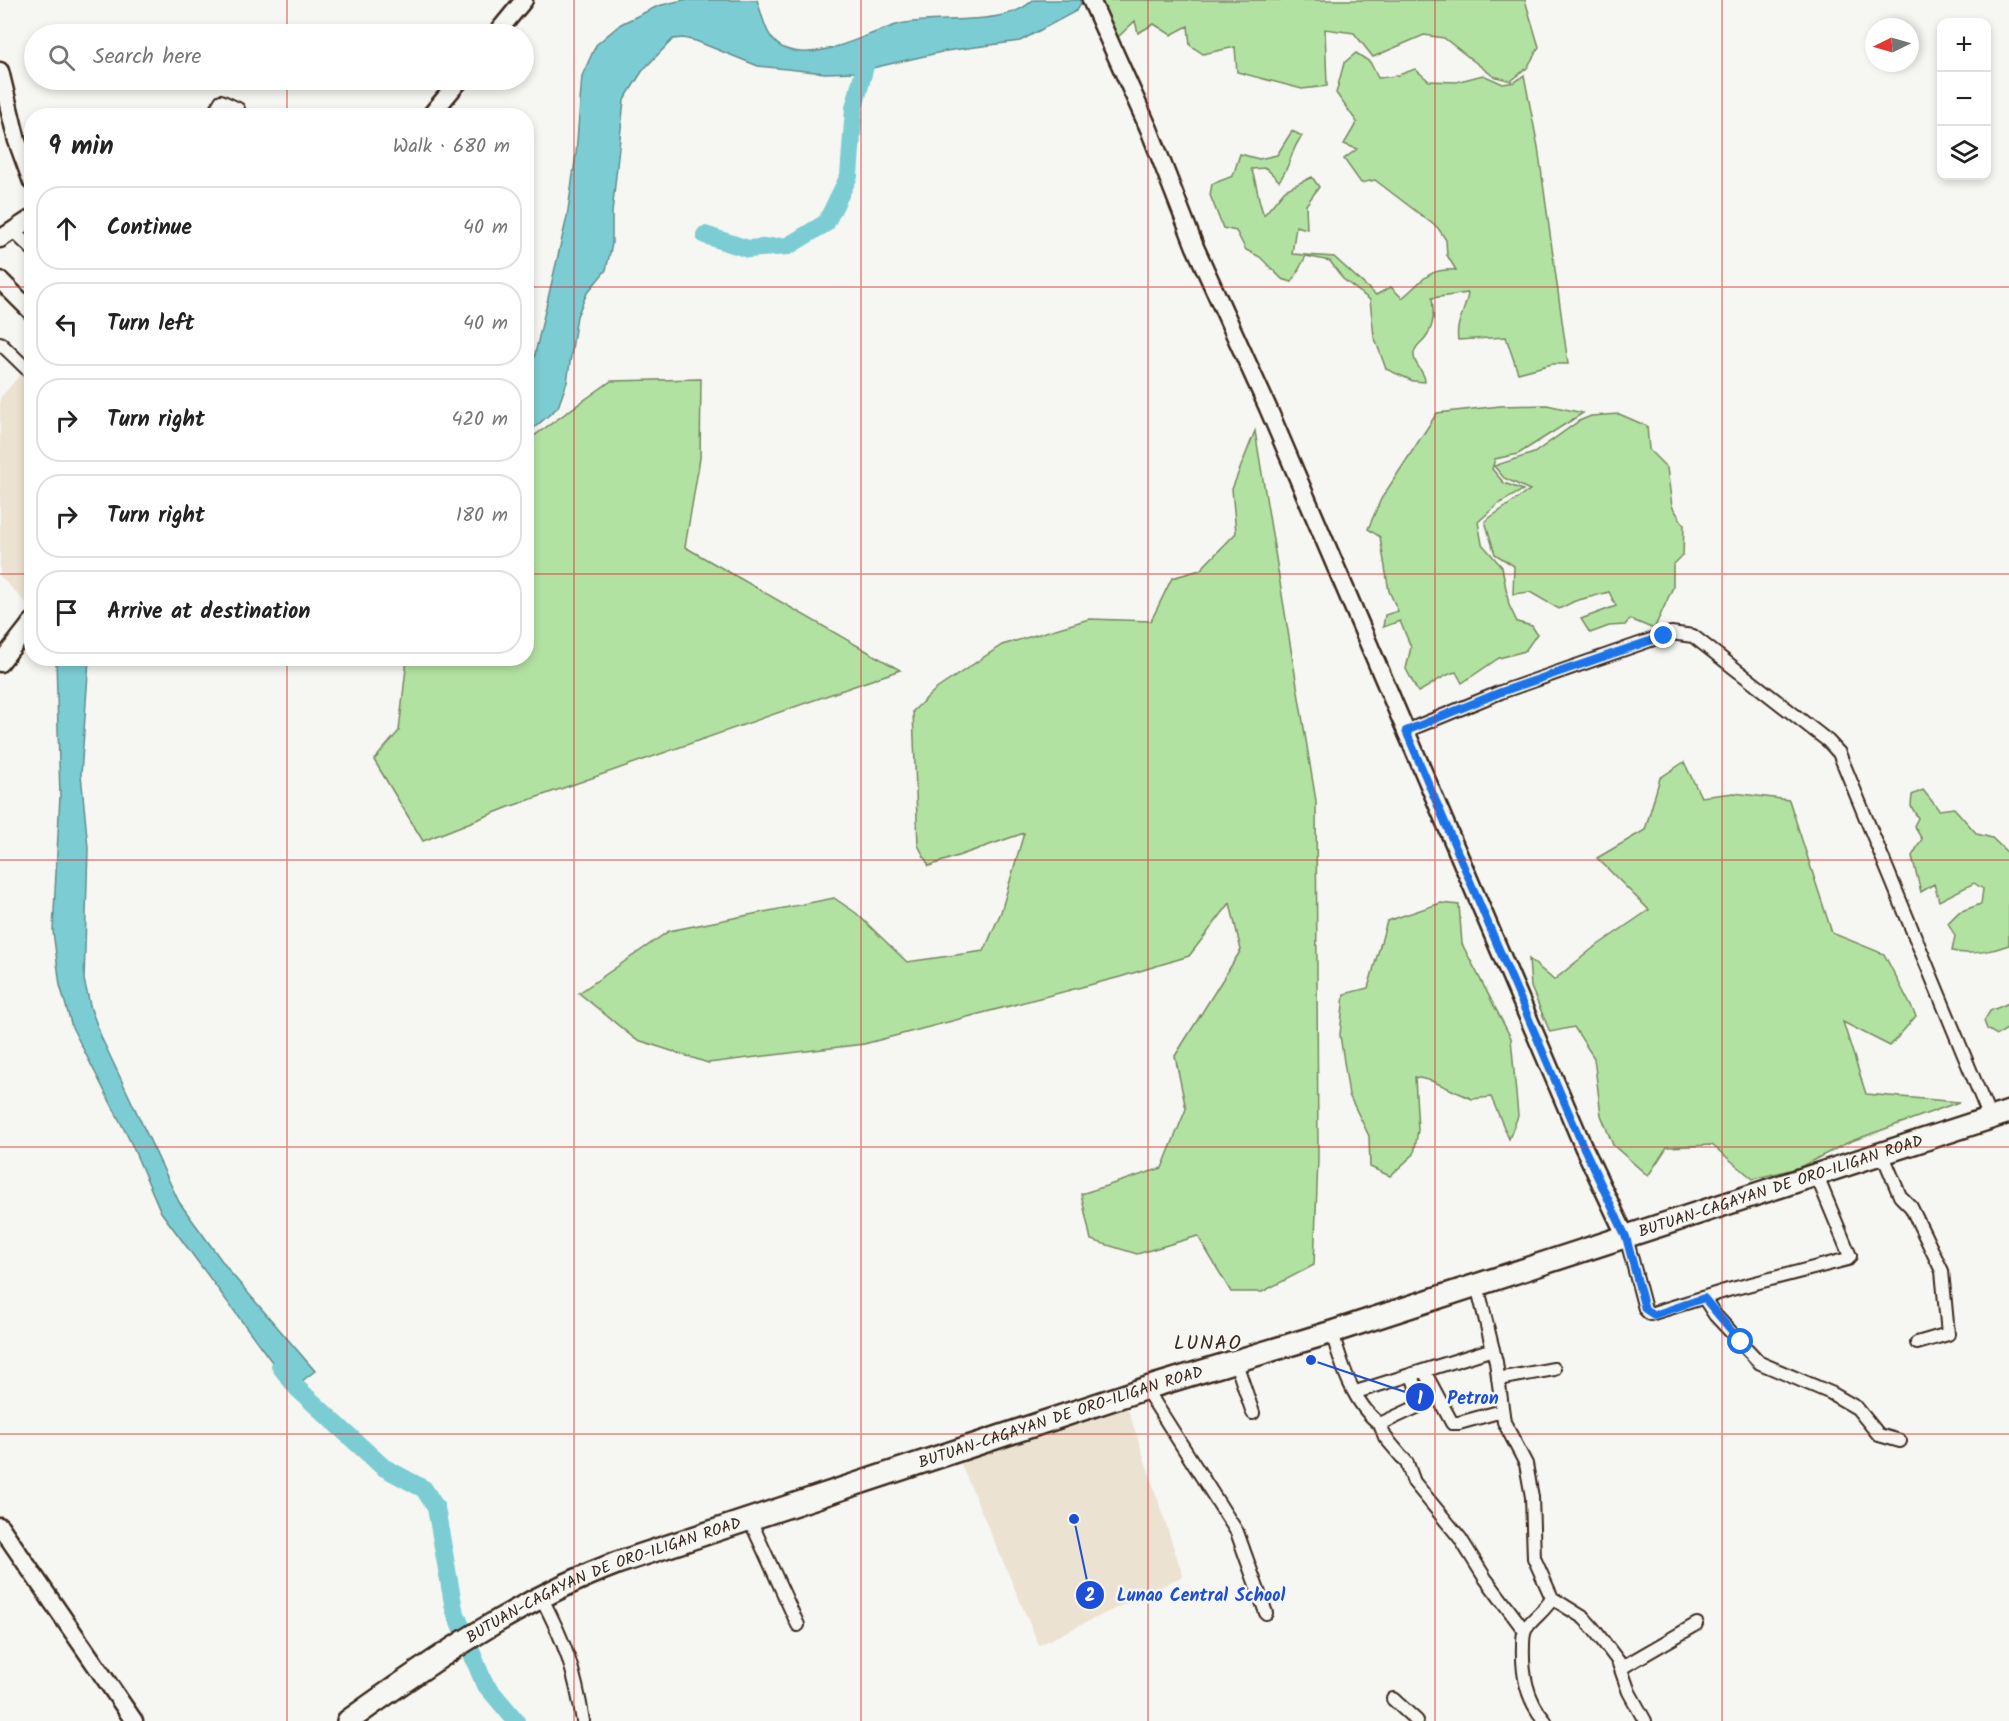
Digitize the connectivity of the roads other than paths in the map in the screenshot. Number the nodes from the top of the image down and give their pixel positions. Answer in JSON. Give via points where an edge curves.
{"nodes":[{"id":1,"x":524,"y":0,"type":"edge"},
{"id":2,"x":1091,"y":0,"type":"edge"},
{"id":3,"x":504,"y":24,"type":"edge"},
{"id":4,"x":0,"y":71,"type":"edge"},
{"id":5,"x":452,"y":90,"type":"edge"},
{"id":6,"x":217,"y":108,"type":"edge"},
{"id":7,"x":234,"y":108,"type":"edge"},
{"id":8,"x":437,"y":108,"type":"edge"},
{"id":9,"x":24,"y":166,"type":"edge"},
{"id":10,"x":24,"y":223,"type":"edge"},
{"id":11,"x":6,"y":235,"type":"edge"},
{"id":12,"x":24,"y":245,"type":"edge"},
{"id":13,"x":0,"y":280,"type":"edge"},
{"id":14,"x":24,"y":304,"type":"edge"},
{"id":15,"x":0,"y":343,"type":"edge"},
{"id":16,"x":24,"y":366,"type":"edge"},
{"id":17,"x":24,"y":632,"type":"edge"},
{"id":18,"x":0,"y":663,"type":"edge"},
{"id":19,"x":1406,"y":731,"type":"junction"},
{"id":20,"x":1999,"y":1115,"type":"edge"},
{"id":21,"x":1882,"y":1152,"type":"junction"},
{"id":22,"x":1816,"y":1174,"type":"junction"},
{"id":23,"x":1626,"y":1237,"type":"junction"},
{"id":24,"x":1477,"y":1285,"type":"junction"},
{"id":25,"x":1704,"y":1298,"type":"junction"},
{"id":26,"x":1332,"y":1332,"type":"junction"},
{"id":27,"x":1917,"y":1343,"type":"dead end"},
{"id":28,"x":1493,"y":1349,"type":"junction"},
{"id":29,"x":1236,"y":1360,"type":"junction"},
{"id":30,"x":1554,"y":1369,"type":"dead end"},
{"id":31,"x":1418,"y":1372,"type":"junction"},
{"id":32,"x":1498,"y":1379,"type":"junction"},
{"id":33,"x":1146,"y":1389,"type":"junction"},
{"id":34,"x":1356,"y":1392,"type":"junction"},
{"id":35,"x":1502,"y":1411,"type":"junction"},
{"id":36,"x":1253,"y":1413,"type":"dead end"},
{"id":37,"x":1380,"y":1424,"type":"junction"},
{"id":38,"x":1900,"y":1441,"type":"dead end"},
{"id":39,"x":750,"y":1520,"type":"junction"},
{"id":40,"x":0,"y":1526,"type":"edge"},
{"id":41,"x":541,"y":1598,"type":"junction"},
{"id":42,"x":1552,"y":1598,"type":"junction"},
{"id":43,"x":1266,"y":1613,"type":"dead end"},
{"id":44,"x":1697,"y":1624,"type":"dead end"},
{"id":45,"x":798,"y":1625,"type":"dead end"},
{"id":46,"x":1524,"y":1630,"type":"junction"},
{"id":47,"x":1621,"y":1668,"type":"junction"},
{"id":48,"x":1393,"y":1699,"type":"dead end"},
{"id":49,"x":134,"y":1721,"type":"edge"},
{"id":50,"x":348,"y":1721,"type":"edge"},
{"id":51,"x":583,"y":1721,"type":"edge"},
{"id":52,"x":1417,"y":1721,"type":"edge"},
{"id":53,"x":1545,"y":1721,"type":"edge"},
{"id":54,"x":1645,"y":1721,"type":"edge"}],
"edges":[{"from":1,"to":3,"type":"street"},
{"from":2,"to":19,"type":"street"},
{"from":4,"to":9,"type":"street"},
{"from":5,"to":8,"type":"street"},
{"from":6,"to":7,"type":"street","via":[[221,101]]},
{"from":10,"to":11,"type":"street"},
{"from":11,"to":12,"type":"street"},
{"from":13,"to":14,"type":"street"},
{"from":15,"to":16,"type":"street"},
{"from":17,"to":18,"type":"street"},
{"from":19,"to":20,"type":"street","via":[[1501,692],[1671,633],[1693,636],[1839,753]]},
{"from":19,"to":23,"type":"street","via":[[1583,1146]]},
{"from":20,"to":21,"type":"highway","name":"BUTUAN-CAGAYAN DE ORO-ILIGAN ROAD"},
{"from":21,"to":22,"type":"highway","name":"BUTUAN-CAGAYAN DE ORO-ILIGAN ROAD"},
{"from":21,"to":27,"type":"street","via":[[1900,1196],[1911,1207],[1939,1263],[1944,1284],[1948,1334]]},
{"from":22,"to":23,"type":"highway","name":"BUTUAN-CAGAYAN DE ORO-ILIGAN ROAD"},
{"from":22,"to":25,"type":"street","via":[[1849,1258]]},
{"from":23,"to":24,"type":"highway","name":"BUTUAN-CAGAYAN DE ORO-ILIGAN ROAD"},
{"from":23,"to":25,"type":"street","via":[[1648,1313],[1654,1315]]},
{"from":24,"to":26,"type":"highway","name":"BUTUAN-CAGAYAN DE ORO-ILIGAN ROAD"},
{"from":24,"to":28,"type":"street"},
{"from":25,"to":38,"type":"street","via":[[1760,1363],[1857,1408],[1879,1435]]},
{"from":26,"to":29,"type":"highway","name":"BUTUAN-CAGAYAN DE ORO-ILIGAN ROAD"},
{"from":26,"to":34,"type":"street"},
{"from":28,"to":31,"type":"street"},
{"from":28,"to":32,"type":"street"},
{"from":29,"to":33,"type":"highway","name":"BUTUAN-CAGAYAN DE ORO-ILIGAN ROAD"},
{"from":29,"to":36,"type":"street"},
{"from":30,"to":32,"type":"street"},
{"from":31,"to":34,"type":"street"},
{"from":31,"to":35,"type":"street","via":[[1452,1423]]},
{"from":31,"to":37,"type":"street","via":[[1421,1406]]},
{"from":32,"to":35,"type":"street"},
{"from":33,"to":39,"type":"highway","name":"BUTUAN-CAGAYAN DE ORO-ILIGAN ROAD"},
{"from":33,"to":43,"type":"street","via":[[1237,1532]]},
{"from":34,"to":37,"type":"street","via":[[1369,1416]]},
{"from":35,"to":42,"type":"street","via":[[1507,1431],[1526,1464],[1532,1497],[1534,1558]]},
{"from":37,"to":46,"type":"street","via":[[1385,1437],[1407,1463],[1414,1482],[1460,1538]]},
{"from":39,"to":41,"type":"highway","name":"BUTUAN-CAGAYAN DE ORO-ILIGAN ROAD","via":[[617,1563]]},
{"from":39,"to":45,"type":"street"},
{"from":40,"to":49,"type":"street"},
{"from":41,"to":50,"type":"highway","name":"BUTUAN-CAGAYAN DE ORO-ILIGAN ROAD","via":[[420,1670]]},
{"from":41,"to":51,"type":"street","via":[[573,1665]]},
{"from":42,"to":46,"type":"street"},
{"from":42,"to":47,"type":"street","via":[[1584,1618]]},
{"from":44,"to":47,"type":"street"},
{"from":46,"to":53,"type":"street","via":[[1524,1678]]},
{"from":47,"to":54,"type":"street"},
{"from":48,"to":52,"type":"street"}]}
